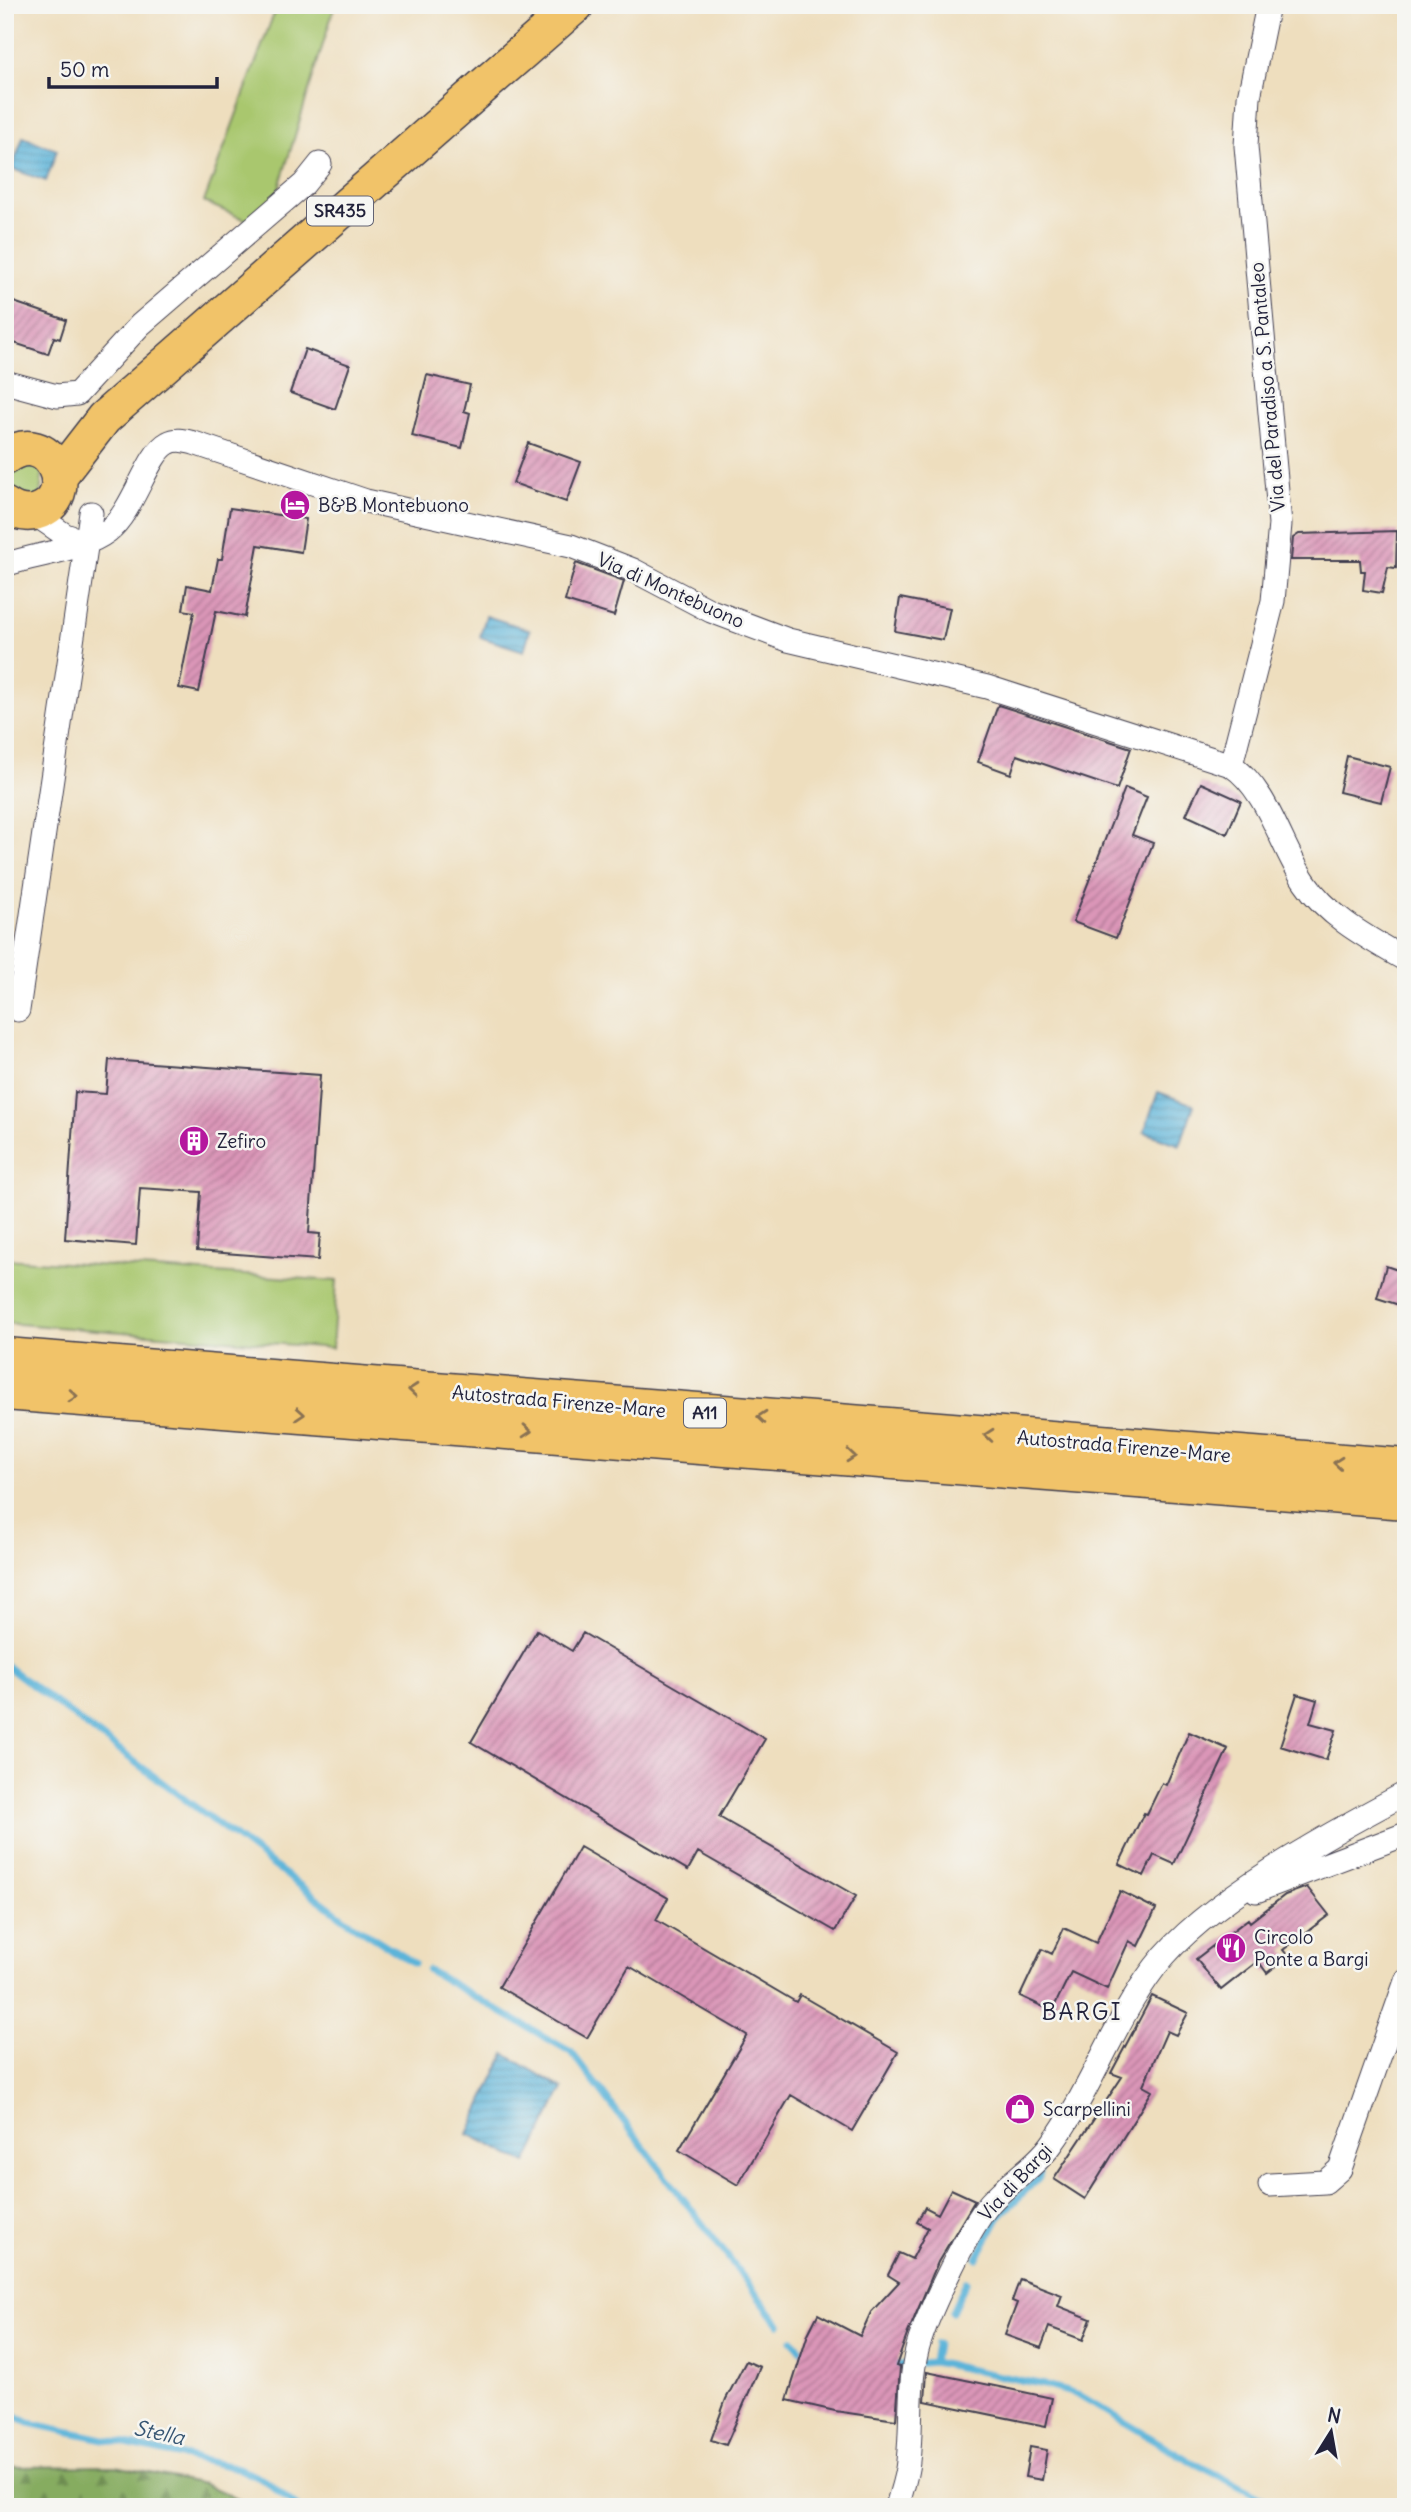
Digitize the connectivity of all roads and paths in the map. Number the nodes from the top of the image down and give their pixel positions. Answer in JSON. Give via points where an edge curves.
{"nodes":[{"id":1,"x":576,"y":5,"type":"edge"},
{"id":2,"x":1268,"y":5,"type":"edge"},
{"id":3,"x":320,"y":164,"type":"dead end"},
{"id":4,"x":5,"y":382,"type":"edge"},
{"id":5,"x":104,"y":418,"type":"junction"},
{"id":6,"x":18,"y":448,"type":"edge"},
{"id":7,"x":59,"y":482,"type":"junction"},
{"id":8,"x":125,"y":512,"type":"junction"},
{"id":9,"x":91,"y":513,"type":"junction"},
{"id":10,"x":21,"y":514,"type":"edge"},
{"id":11,"x":86,"y":542,"type":"junction"},
{"id":12,"x":36,"y":556,"type":"junction"},
{"id":13,"x":5,"y":565,"type":"edge"},
{"id":14,"x":1231,"y":765,"type":"junction"},
{"id":15,"x":1406,"y":960,"type":"edge"},
{"id":16,"x":18,"y":1010,"type":"dead end"},
{"id":17,"x":5,"y":1357,"type":"edge"},
{"id":18,"x":5,"y":1391,"type":"edge"},
{"id":19,"x":1406,"y":1468,"type":"edge"},
{"id":20,"x":1406,"y":1500,"type":"edge"},
{"id":21,"x":1406,"y":1793,"type":"edge"},
{"id":22,"x":1406,"y":1834,"type":"edge"},
{"id":23,"x":1230,"y":1900,"type":"junction"},
{"id":24,"x":1406,"y":1981,"type":"edge"},
{"id":25,"x":1270,"y":2185,"type":"dead end"},
{"id":26,"x":897,"y":2507,"type":"edge"}],
"edges":[{"from":1,"to":5,"type":"main road","number":"SR435"},
{"from":2,"to":14,"type":"street","name":"Via del Paradiso a S. Pantaleo","via":[[1249,97],[1246,146],[1280,506],[1278,568]]},
{"from":3,"to":4,"type":"street","via":[[304,184],[140,325],[77,394],[57,396]]},
{"from":5,"to":6,"type":"main road"},
{"from":5,"to":7,"type":"main road"},
{"from":6,"to":7,"type":"main road","via":[[51,460]]},
{"from":7,"to":9,"type":"street","via":[[76,507]]},
{"from":7,"to":10,"type":"main road","via":[[46,507]]},
{"from":8,"to":9,"type":"street"},
{"from":8,"to":11,"type":"street","name":"Via di Montebuono","via":[[106,533]]},
{"from":8,"to":14,"type":"street","name":"Via di Montebuono","via":[[160,449],[175,440],[184,441],[366,501],[570,546],[633,569],[710,611],[788,640],[987,687]]},
{"from":9,"to":11,"type":"street"},
{"from":10,"to":11,"type":"street"},
{"from":10,"to":12,"type":"street"},
{"from":11,"to":12,"type":"street","name":"Via di Montebuono"},
{"from":11,"to":16,"type":"street"},
{"from":12,"to":13,"type":"street","name":"Via di Montebuono"},
{"from":14,"to":15,"type":"street","name":"Via di Montebuono","via":[[1252,785],[1313,893],[1361,934]]},
{"from":19,"to":17,"type":"highway","name":"Autostrada Firenze-Mare","number":"A11","one_way":true},
{"from":18,"to":20,"type":"highway","name":"Autostrada Firenze-Mare","number":"A11","one_way":true},
{"from":21,"to":23,"type":"street","name":"Via di Bargi"},
{"from":22,"to":23,"type":"street"},
{"from":23,"to":26,"type":"street","name":"Via di Bargi","via":[[1181,1938],[1154,1968],[1055,2138],[981,2214],[918,2345],[909,2457]]},
{"from":24,"to":25,"type":"street","via":[[1340,2169],[1325,2182]]}]}
